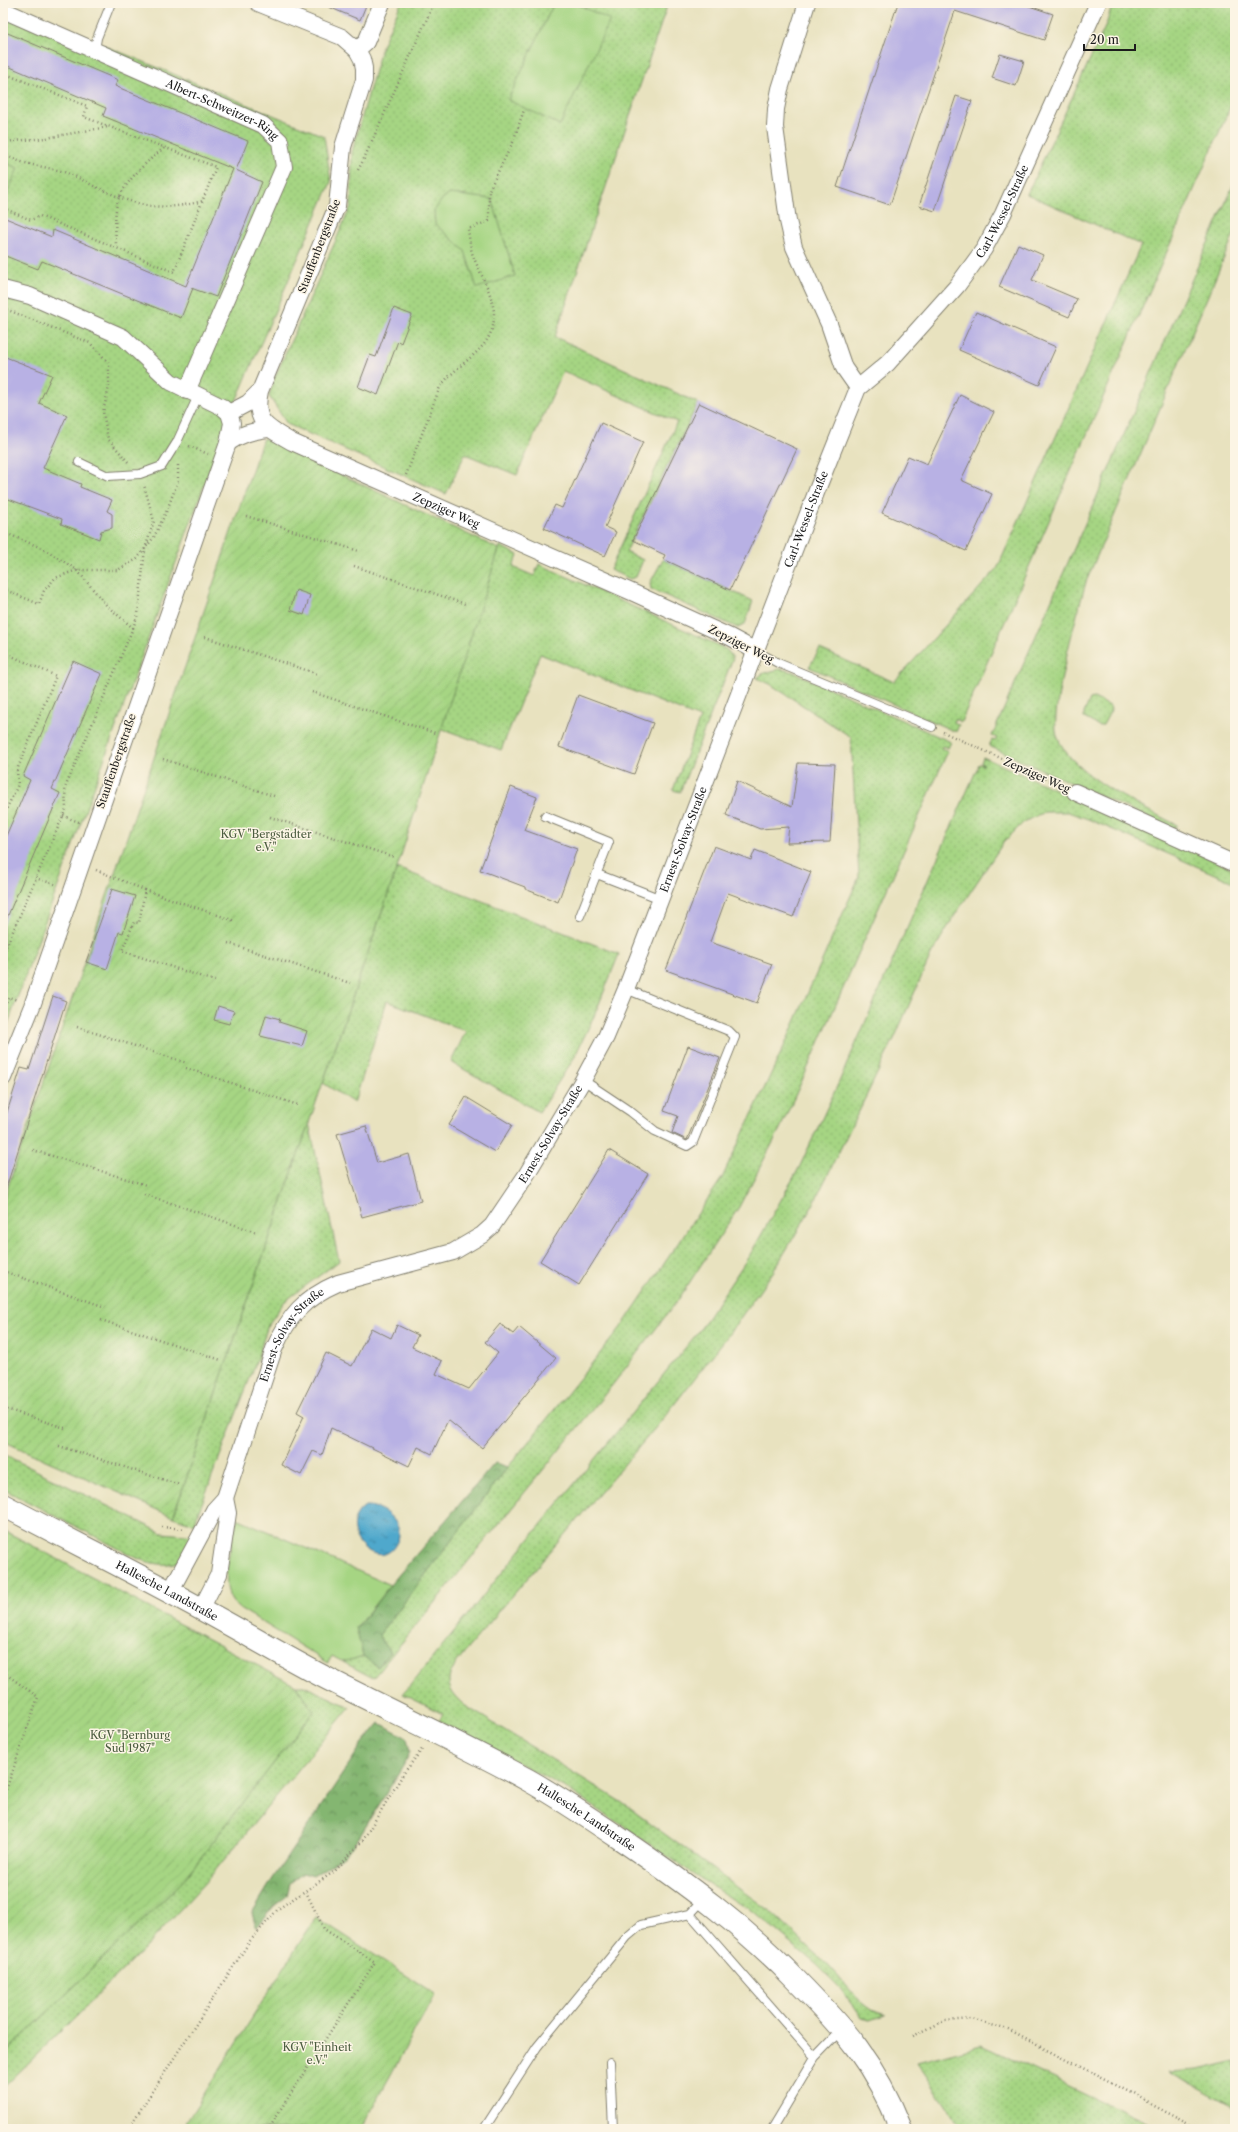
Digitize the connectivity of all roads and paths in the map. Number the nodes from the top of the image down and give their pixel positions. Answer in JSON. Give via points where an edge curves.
{"nodes":[{"id":1,"x":111,"y":3,"type":"edge"},
{"id":2,"x":258,"y":3,"type":"edge"},
{"id":3,"x":382,"y":3,"type":"edge"},
{"id":4,"x":434,"y":3,"type":"edge"},
{"id":5,"x":807,"y":3,"type":"edge"},
{"id":6,"x":1098,"y":3,"type":"edge"},
{"id":7,"x":3,"y":10,"type":"edge"},
{"id":8,"x":95,"y":50,"type":"junction"},
{"id":9,"x":357,"y":50,"type":"junction"},
{"id":10,"x":3,"y":73,"type":"edge"},
{"id":11,"x":524,"y":110,"type":"dead end"},
{"id":12,"x":109,"y":126,"type":"junction"},
{"id":13,"x":3,"y":142,"type":"edge"},
{"id":14,"x":165,"y":147,"type":"junction"},
{"id":15,"x":3,"y":154,"type":"edge"},
{"id":16,"x":340,"y":180,"type":"junction"},
{"id":17,"x":119,"y":198,"type":"junction"},
{"id":18,"x":203,"y":201,"type":"junction"},
{"id":19,"x":3,"y":208,"type":"edge"},
{"id":20,"x":116,"y":247,"type":"junction"},
{"id":21,"x":3,"y":289,"type":"edge"},
{"id":22,"x":3,"y":308,"type":"edge"},
{"id":23,"x":858,"y":388,"type":"junction"},
{"id":24,"x":259,"y":392,"type":"junction"},
{"id":25,"x":193,"y":393,"type":"junction"},
{"id":26,"x":230,"y":418,"type":"junction"},
{"id":27,"x":268,"y":429,"type":"junction"},
{"id":28,"x":177,"y":442,"type":"junction"},
{"id":29,"x":228,"y":443,"type":"junction"},
{"id":30,"x":222,"y":458,"type":"junction"},
{"id":31,"x":79,"y":462,"type":"dead end"},
{"id":32,"x":140,"y":474,"type":"junction"},
{"id":33,"x":401,"y":489,"type":"junction"},
{"id":34,"x":246,"y":516,"type":"dead end"},
{"id":35,"x":3,"y":532,"type":"edge"},
{"id":36,"x":145,"y":549,"type":"junction"},
{"id":37,"x":359,"y":551,"type":"dead end"},
{"id":38,"x":354,"y":566,"type":"dead end"},
{"id":39,"x":77,"y":570,"type":"junction"},
{"id":40,"x":3,"y":589,"type":"edge"},
{"id":41,"x":465,"y":604,"type":"dead end"},
{"id":42,"x":133,"y":628,"type":"junction"},
{"id":43,"x":205,"y":637,"type":"dead end"},
{"id":44,"x":756,"y":651,"type":"junction"},
{"id":45,"x":3,"y":652,"type":"edge"},
{"id":46,"x":318,"y":674,"type":"dead end"},
{"id":47,"x":312,"y":692,"type":"dead end"},
{"id":48,"x":932,"y":727,"type":"joint"},
{"id":49,"x":435,"y":733,"type":"dead end"},
{"id":50,"x":164,"y":759,"type":"dead end"},
{"id":51,"x":1075,"y":792,"type":"joint"},
{"id":52,"x":277,"y":797,"type":"dead end"},
{"id":53,"x":3,"y":816,"type":"edge"},
{"id":54,"x":545,"y":816,"type":"dead end"},
{"id":55,"x":270,"y":817,"type":"dead end"},
{"id":56,"x":394,"y":857,"type":"dead end"},
{"id":57,"x":81,"y":864,"type":"junction"},
{"id":58,"x":1235,"y":864,"type":"edge"},
{"id":59,"x":597,"y":874,"type":"junction"},
{"id":60,"x":35,"y":878,"type":"junction"},
{"id":61,"x":72,"y":890,"type":"junction"},
{"id":62,"x":145,"y":890,"type":"junction"},
{"id":63,"x":661,"y":899,"type":"junction"},
{"id":64,"x":580,"y":916,"type":"dead end"},
{"id":65,"x":235,"y":921,"type":"dead end"},
{"id":66,"x":228,"y":943,"type":"dead end"},
{"id":67,"x":3,"y":954,"type":"edge"},
{"id":68,"x":215,"y":981,"type":"dead end"},
{"id":69,"x":350,"y":983,"type":"dead end"},
{"id":70,"x":626,"y":989,"type":"junction"},
{"id":71,"x":77,"y":1027,"type":"dead end"},
{"id":72,"x":187,"y":1063,"type":"dead end"},
{"id":73,"x":186,"y":1068,"type":"dead end"},
{"id":74,"x":3,"y":1078,"type":"edge"},
{"id":75,"x":583,"y":1080,"type":"junction"},
{"id":76,"x":298,"y":1105,"type":"dead end"},
{"id":77,"x":33,"y":1150,"type":"dead end"},
{"id":78,"x":146,"y":1185,"type":"dead end"},
{"id":79,"x":144,"y":1194,"type":"dead end"},
{"id":80,"x":256,"y":1232,"type":"dead end"},
{"id":81,"x":3,"y":1271,"type":"edge"},
{"id":82,"x":105,"y":1307,"type":"dead end"},
{"id":83,"x":101,"y":1320,"type":"dead end"},
{"id":84,"x":221,"y":1360,"type":"dead end"},
{"id":85,"x":3,"y":1408,"type":"edge"},
{"id":86,"x":65,"y":1428,"type":"dead end"},
{"id":87,"x":59,"y":1446,"type":"dead end"},
{"id":88,"x":180,"y":1485,"type":"dead end"},
{"id":89,"x":225,"y":1498,"type":"junction"},
{"id":90,"x":3,"y":1505,"type":"edge"},
{"id":91,"x":162,"y":1527,"type":"dead end"},
{"id":92,"x":204,"y":1531,"type":"junction"},
{"id":93,"x":170,"y":1592,"type":"junction"},
{"id":94,"x":201,"y":1609,"type":"junction"},
{"id":95,"x":3,"y":1672,"type":"edge"},
{"id":96,"x":428,"y":1727,"type":"junction"},
{"id":97,"x":3,"y":1799,"type":"edge"},
{"id":98,"x":306,"y":1892,"type":"junction"},
{"id":99,"x":704,"y":1898,"type":"junction"},
{"id":100,"x":690,"y":1914,"type":"junction"},
{"id":101,"x":843,"y":2028,"type":"junction"},
{"id":102,"x":913,"y":2036,"type":"dead end"},
{"id":103,"x":815,"y":2057,"type":"junction"},
{"id":104,"x":610,"y":2063,"type":"dead end"},
{"id":105,"x":128,"y":2129,"type":"edge"},
{"id":106,"x":268,"y":2129,"type":"edge"},
{"id":107,"x":484,"y":2129,"type":"edge"},
{"id":108,"x":613,"y":2129,"type":"edge"},
{"id":109,"x":772,"y":2129,"type":"edge"},
{"id":110,"x":901,"y":2129,"type":"edge"},
{"id":111,"x":1200,"y":2129,"type":"edge"}],
"edges":[{"from":1,"to":8,"type":"lane"},
{"from":2,"to":9,"type":"street","via":[[342,37]]},
{"from":3,"to":9,"type":"street","via":[[366,42]]},
{"from":4,"to":16,"type":"path","via":[[364,161],[353,177]]},
{"from":5,"to":23,"type":"street","via":[[780,89],[776,109],[776,135],[794,247],[829,324],[844,368]]},
{"from":6,"to":23,"type":"street","name":"Carl-Wessel-Straße","via":[[1003,214],[984,249],[972,268],[888,363]]},
{"from":7,"to":8,"type":"street","name":"Albert-Schweitzer-Ring"},
{"from":8,"to":25,"type":"street","name":"Albert-Schweitzer-Ring","via":[[264,125],[280,142],[284,167]]},
{"from":9,"to":16,"type":"street","name":"Stauffenbergstraße","via":[[362,59],[364,80],[347,130]]},
{"from":10,"to":12,"type":"path","via":[[87,106],[84,117]]},
{"from":11,"to":33,"type":"path","via":[[513,142],[489,190],[488,221],[468,229],[472,252],[492,304],[495,324],[483,346],[449,374],[440,387]]},
{"from":12,"to":13,"type":"path","via":[[46,138]]},
{"from":12,"to":14,"type":"path"},
{"from":14,"to":17,"type":"path","via":[[142,166]]},
{"from":14,"to":18,"type":"path","via":[[216,167]]},
{"from":15,"to":17,"type":"path","via":[[23,164],[62,171]]},
{"from":16,"to":24,"type":"street","name":"Stauffenbergstraße","via":[[335,210]]},
{"from":17,"to":18,"type":"path","via":[[138,205],[154,207],[182,206]]},
{"from":17,"to":20,"type":"path"},
{"from":18,"to":20,"type":"path","via":[[174,272]]},
{"from":19,"to":20,"type":"path","via":[[31,220],[40,216]]},
{"from":21,"to":25,"type":"street","via":[[30,296],[111,330],[123,337],[161,374]]},
{"from":22,"to":32,"type":"path","via":[[90,343],[109,363],[109,388],[103,412],[108,439]]},
{"from":23,"to":44,"type":"street","name":"Carl-Wessel-Straße"},
{"from":24,"to":26,"type":"street","name":"Stauffenbergstraße"},
{"from":24,"to":27,"type":"street","name":"Stauffenbergstraße","via":[[258,411],[261,421]]},
{"from":25,"to":26,"type":"street","via":[[222,407]]},
{"from":25,"to":28,"type":"lane"},
{"from":26,"to":29,"type":"street","name":"Stauffenbergstraße"},
{"from":27,"to":29,"type":"street","via":[[252,431]]},
{"from":27,"to":33,"type":"street","name":"Zepziger Weg"},
{"from":28,"to":30,"type":"path"},
{"from":28,"to":32,"type":"lane","via":[[162,466]]},
{"from":28,"to":36,"type":"path","via":[[178,481],[154,536]]},
{"from":29,"to":30,"type":"street","name":"Stauffenbergstraße"},
{"from":30,"to":57,"type":"street","name":"Stauffenbergstraße"},
{"from":31,"to":32,"type":"lane","via":[[108,476]]},
{"from":32,"to":36,"type":"path","via":[[154,521]]},
{"from":33,"to":44,"type":"street","name":"Zepziger Weg"},
{"from":34,"to":37,"type":"path"},
{"from":35,"to":39,"type":"path","via":[[44,549]]},
{"from":36,"to":39,"type":"path","via":[[137,559],[118,570]]},
{"from":36,"to":42,"type":"path","via":[[138,614]]},
{"from":38,"to":41,"type":"path"},
{"from":39,"to":40,"type":"path","via":[[55,578],[44,591],[39,604]]},
{"from":39,"to":42,"type":"path","via":[[107,606]]},
{"from":42,"to":60,"type":"path","via":[[65,788],[66,809]]},
{"from":43,"to":46,"type":"path"},
{"from":44,"to":48,"type":"lane","name":"Zepziger Weg","via":[[778,663]]},
{"from":44,"to":63,"type":"street","name":"Ernest-Solvay-Straße"},
{"from":45,"to":53,"type":"path","via":[[56,676],[17,770],[18,785]]},
{"from":47,"to":49,"type":"path"},
{"from":48,"to":51,"type":"path","name":"Zepziger Weg"},
{"from":50,"to":52,"type":"path"},
{"from":51,"to":58,"type":"street","name":"Zepziger Weg"},
{"from":54,"to":59,"type":"lane","via":[[609,842]]},
{"from":55,"to":56,"type":"path"},
{"from":57,"to":61,"type":"street","name":"Stauffenbergstraße"},
{"from":57,"to":62,"type":"path"},
{"from":59,"to":63,"type":"lane"},
{"from":59,"to":64,"type":"lane"},
{"from":60,"to":61,"type":"path"},
{"from":60,"to":67,"type":"path"},
{"from":61,"to":74,"type":"street","name":"Stauffenbergstraße","via":[[32,1006]]},
{"from":62,"to":65,"type":"path"},
{"from":62,"to":68,"type":"path","via":[[139,923],[134,922],[122,951]]},
{"from":63,"to":70,"type":"street","name":"Ernest-Solvay-Straße"},
{"from":66,"to":69,"type":"path"},
{"from":70,"to":75,"type":"street","name":"Ernest-Solvay-Straße"},
{"from":70,"to":75,"type":"lane","via":[[729,1031],[735,1037],[693,1142],[688,1146],[654,1131],[631,1112]]},
{"from":71,"to":72,"type":"path"},
{"from":73,"to":76,"type":"path"},
{"from":75,"to":89,"type":"street","name":"Ernest-Solvay-Straße","via":[[504,1208],[482,1236],[453,1252],[338,1283],[321,1291],[294,1313],[274,1349]]},
{"from":77,"to":78,"type":"path"},
{"from":79,"to":80,"type":"path"},
{"from":81,"to":82,"type":"path"},
{"from":83,"to":84,"type":"path"},
{"from":85,"to":86,"type":"path"},
{"from":87,"to":88,"type":"path"},
{"from":89,"to":92,"type":"street","name":"Ernest-Solvay-Straße","via":[[214,1510]]},
{"from":89,"to":94,"type":"street","name":"Ernest-Solvay-Straße","via":[[228,1513],[219,1574]]},
{"from":90,"to":93,"type":"main road","name":"Hallesche Landstraße"},
{"from":91,"to":92,"type":"path"},
{"from":92,"to":93,"type":"street","name":"Ernest-Solvay-Straße"},
{"from":93,"to":94,"type":"main road","name":"Hallesche Landstraße"},
{"from":94,"to":96,"type":"main road","name":"Hallesche Landstraße","via":[[328,1679]]},
{"from":95,"to":97,"type":"path","via":[[38,1697]]},
{"from":96,"to":98,"type":"path","via":[[404,1774],[363,1840],[335,1871]]},
{"from":96,"to":99,"type":"main road","name":"Hallesche Landstraße","via":[[566,1802]]},
{"from":98,"to":105,"type":"path","via":[[278,1909],[250,1941]]},
{"from":98,"to":106,"type":"path","via":[[324,1929],[375,1962]]},
{"from":99,"to":100,"type":"lane"},
{"from":99,"to":101,"type":"main road","name":"Hallesche Landstraße","via":[[789,1973]]},
{"from":100,"to":103,"type":"lane"},
{"from":100,"to":107,"type":"lane","via":[[641,1925],[627,1937],[537,2047]]},
{"from":101,"to":103,"type":"lane"},
{"from":101,"to":110,"type":"main road","name":"Hallesche Landstraße","via":[[876,2075],[888,2096]]},
{"from":102,"to":111,"type":"path","via":[[944,2021],[972,2018],[1008,2030]]},
{"from":103,"to":109,"type":"lane"},
{"from":104,"to":108,"type":"lane"}]}
